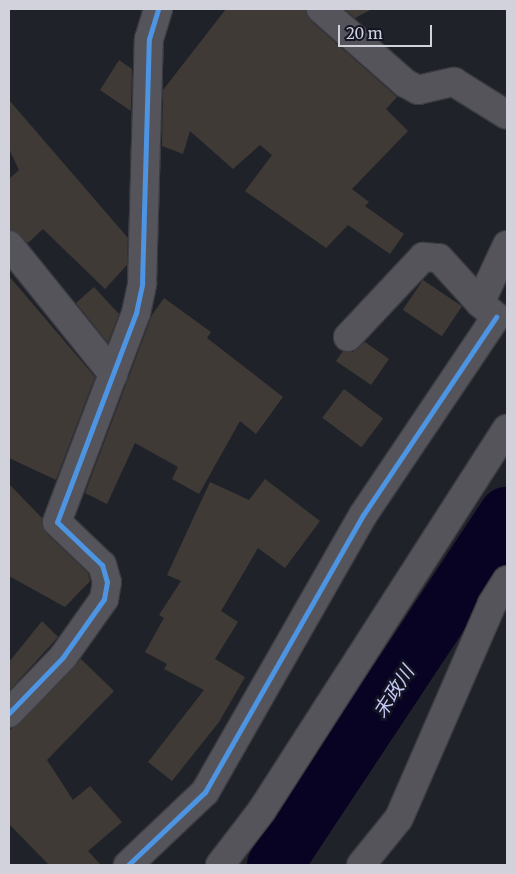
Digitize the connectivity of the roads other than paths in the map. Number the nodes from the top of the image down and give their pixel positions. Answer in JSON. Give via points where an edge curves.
{"nodes":[{"id":1,"x":158,"y":9,"type":"edge"},
{"id":2,"x":321,"y":9,"type":"edge"},
{"id":3,"x":507,"y":115,"type":"edge"},
{"id":4,"x":9,"y":244,"type":"edge"},
{"id":5,"x":507,"y":245,"type":"edge"},
{"id":6,"x":494,"y":316,"type":"edge"},
{"id":7,"x":348,"y":337,"type":"dead end"},
{"id":8,"x":113,"y":374,"type":"junction"},
{"id":9,"x":507,"y":429,"type":"edge"},
{"id":10,"x":507,"y":580,"type":"edge"},
{"id":11,"x":9,"y":713,"type":"edge"},
{"id":12,"x":128,"y":865,"type":"edge"},
{"id":13,"x":220,"y":865,"type":"edge"},
{"id":14,"x":361,"y":865,"type":"edge"}],
"edges":[{"from":1,"to":8,"type":"street","via":[[149,39],[142,284]]},
{"from":2,"to":3,"type":"street","via":[[405,83],[418,90],[454,82]]},
{"from":4,"to":8,"type":"street"},
{"from":5,"to":6,"type":"street"},
{"from":6,"to":7,"type":"street","via":[[439,258],[423,257]]},
{"from":6,"to":12,"type":"street","via":[[362,515],[205,792]]},
{"from":8,"to":11,"type":"street","via":[[57,522],[102,565],[108,582],[104,600],[69,650]]},
{"from":9,"to":13,"type":"street","via":[[262,810]]},
{"from":10,"to":14,"type":"street","via":[[492,604],[399,818]]}]}
